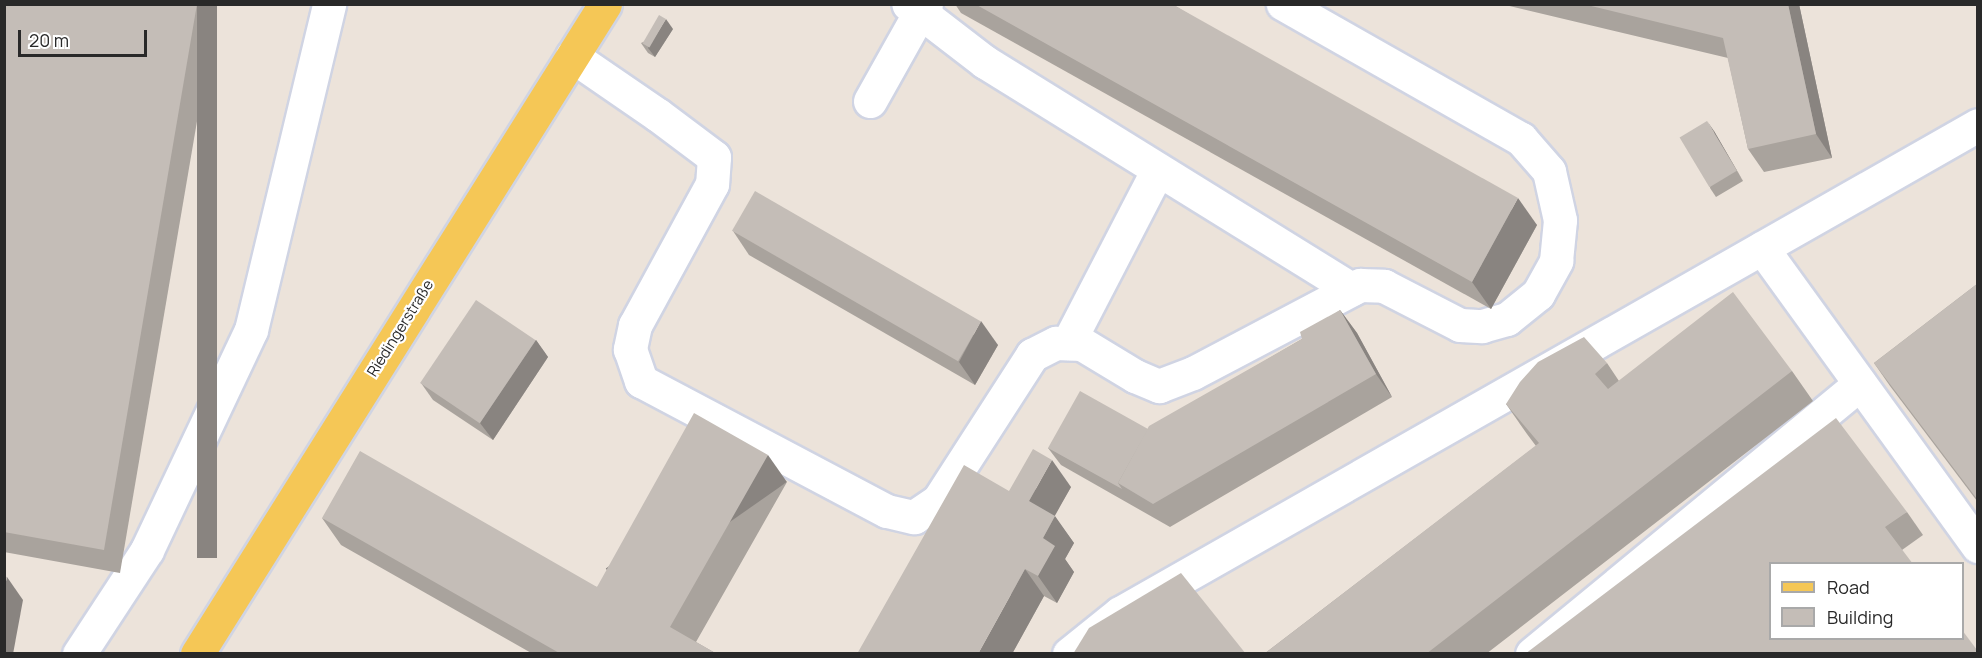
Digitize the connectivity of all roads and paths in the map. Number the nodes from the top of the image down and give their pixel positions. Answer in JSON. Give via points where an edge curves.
{"nodes":[{"id":1,"x":329,"y":4,"type":"edge"},
{"id":2,"x":605,"y":4,"type":"edge"},
{"id":3,"x":1283,"y":4,"type":"edge"},
{"id":4,"x":918,"y":7,"type":"edge"},
{"id":5,"x":572,"y":56,"type":"junction"},
{"id":6,"x":870,"y":101,"type":"dead end"},
{"id":7,"x":1977,"y":125,"type":"edge"},
{"id":8,"x":1157,"y":171,"type":"junction"},
{"id":9,"x":1762,"y":248,"type":"junction"},
{"id":10,"x":1351,"y":290,"type":"junction"},
{"id":11,"x":1068,"y":343,"type":"junction"},
{"id":12,"x":1860,"y":384,"type":"junction"},
{"id":13,"x":1977,"y":546,"type":"edge"},
{"id":14,"x":79,"y":654,"type":"edge"},
{"id":15,"x":197,"y":654,"type":"edge"},
{"id":16,"x":1069,"y":654,"type":"edge"},
{"id":17,"x":1532,"y":654,"type":"edge"}],
"edges":[{"from":1,"to":14,"type":"lane","via":[[251,330],[147,550]]},
{"from":2,"to":5,"type":"main road","name":"Riedingerstraße"},
{"from":3,"to":10,"type":"lane","via":[[1521,139],[1550,171],[1560,220],[1556,261],[1538,294],[1507,319],[1482,326],[1460,326],[1384,286],[1360,285]]},
{"from":4,"to":6,"type":"lane"},
{"from":4,"to":8,"type":"lane","via":[[985,62]]},
{"from":5,"to":11,"type":"lane","via":[[714,157],[712,184],[635,325],[630,349],[641,381],[887,512],[914,517],[938,501],[1032,355],[1056,343]]},
{"from":5,"to":15,"type":"main road","name":"Riedingerstraße"},
{"from":7,"to":9,"type":"lane"},
{"from":8,"to":10,"type":"lane"},
{"from":8,"to":11,"type":"lane"},
{"from":9,"to":12,"type":"lane"},
{"from":9,"to":16,"type":"lane","via":[[1120,613]]},
{"from":10,"to":11,"type":"lane","via":[[1193,373],[1159,386],[1082,344]]},
{"from":12,"to":13,"type":"lane"},
{"from":12,"to":17,"type":"lane"}]}
